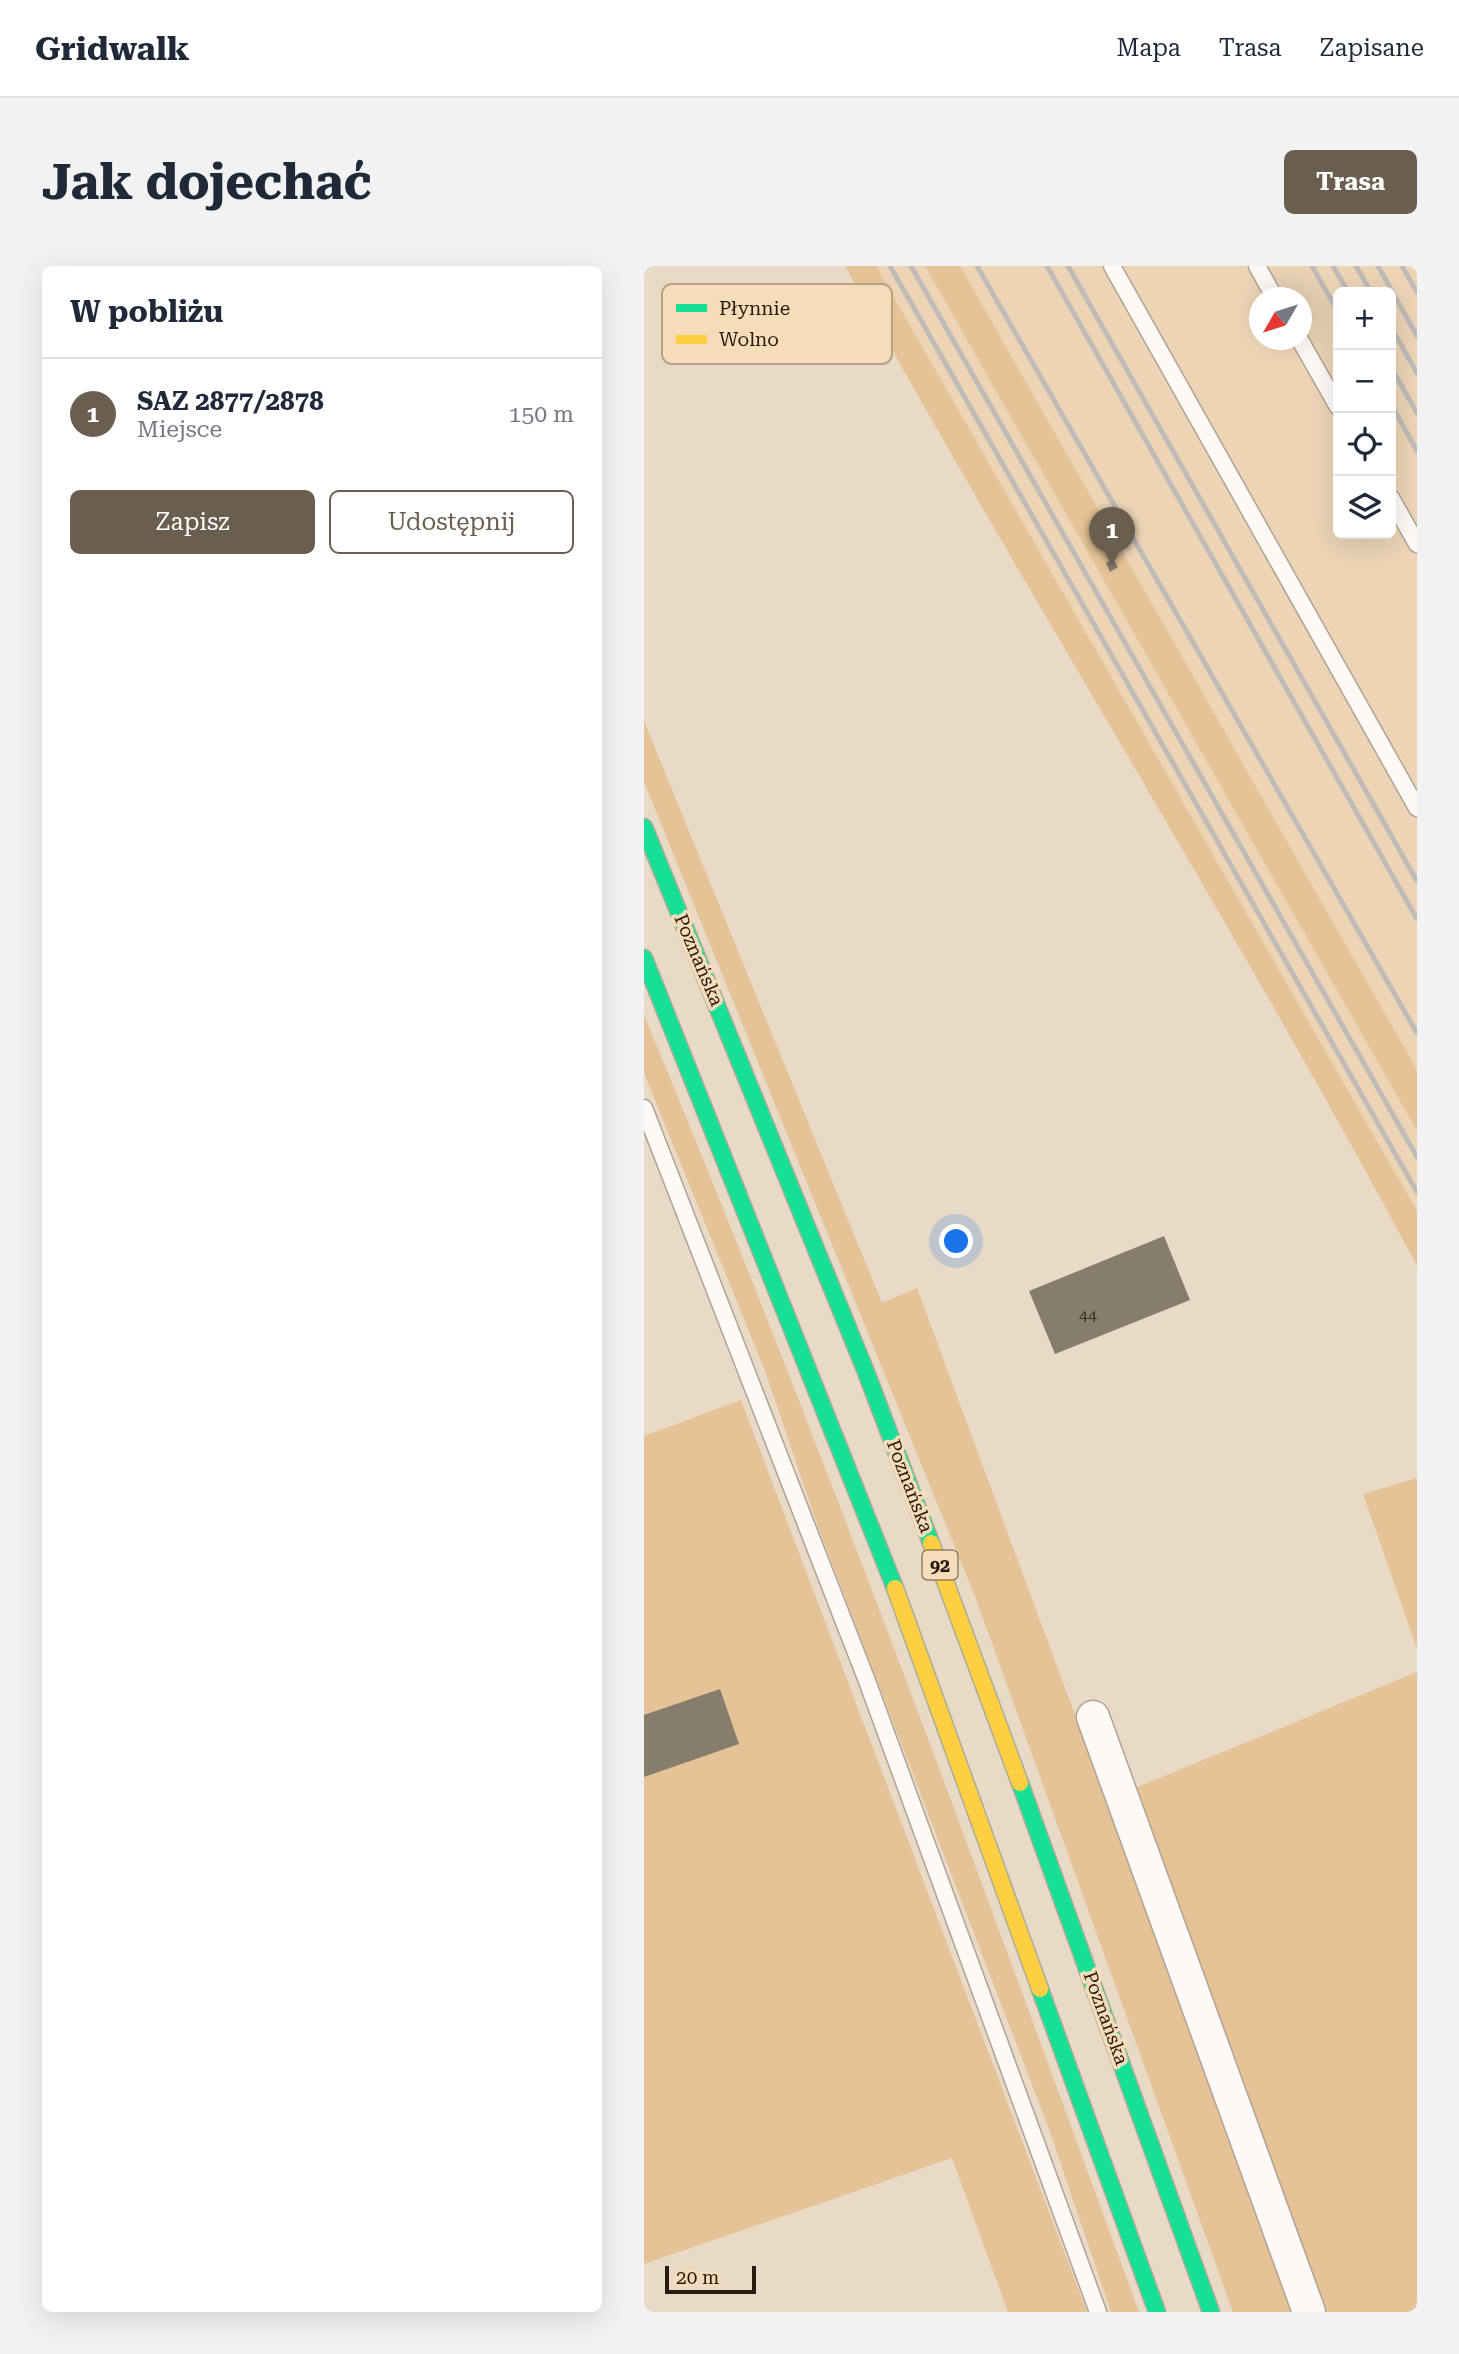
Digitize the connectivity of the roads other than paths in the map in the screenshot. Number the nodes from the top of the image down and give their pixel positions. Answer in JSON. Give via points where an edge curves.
{"nodes":[{"id":1,"x":1112,"y":266,"type":"edge"},
{"id":2,"x":1257,"y":266,"type":"edge"},
{"id":3,"x":1269,"y":287,"type":"edge"},
{"id":4,"x":1306,"y":350,"type":"edge"},
{"id":5,"x":1333,"y":398,"type":"edge"},
{"id":6,"x":1396,"y":507,"type":"edge"},
{"id":7,"x":1417,"y":544,"type":"edge"},
{"id":8,"x":1417,"y":808,"type":"edge"},
{"id":9,"x":644,"y":827,"type":"edge"},
{"id":10,"x":644,"y":958,"type":"edge"},
{"id":11,"x":644,"y":1108,"type":"edge"},
{"id":12,"x":1093,"y":1717,"type":"dead end"},
{"id":13,"x":1098,"y":2312,"type":"edge"},
{"id":14,"x":1157,"y":2312,"type":"edge"},
{"id":15,"x":1211,"y":2312,"type":"edge"},
{"id":16,"x":1309,"y":2312,"type":"edge"}],
"edges":[{"from":1,"to":8,"type":"lane"},
{"from":2,"to":3,"type":"lane"},
{"from":4,"to":5,"type":"lane"},
{"from":6,"to":7,"type":"lane"},
{"from":9,"to":15,"type":"main road","name":"Poznańska","number":"92","via":[[866,1371]]},
{"from":10,"to":14,"type":"main road","number":"92","via":[[888,1568]]},
{"from":11,"to":13,"type":"lane","via":[[867,1681]]},
{"from":12,"to":16,"type":"street"}]}
